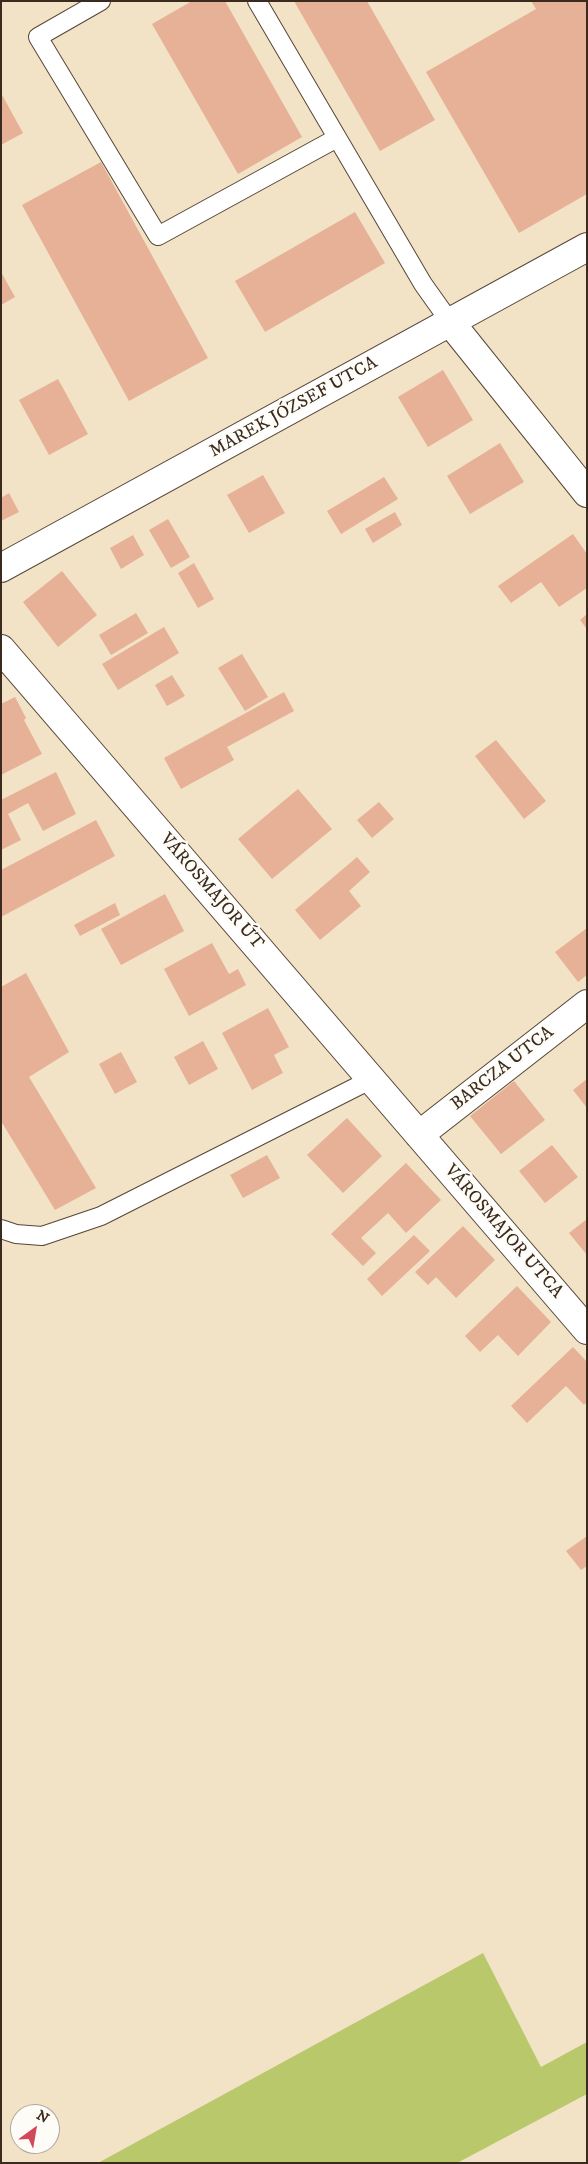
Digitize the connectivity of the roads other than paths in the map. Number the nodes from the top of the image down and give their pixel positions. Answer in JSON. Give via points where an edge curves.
{"nodes":[{"id":1,"x":101,"y":1,"type":"edge"},
{"id":2,"x":257,"y":1,"type":"edge"},
{"id":3,"x":337,"y":138,"type":"junction"},
{"id":4,"x":587,"y":247,"type":"edge"},
{"id":5,"x":450,"y":322,"type":"junction"},
{"id":6,"x":587,"y":493,"type":"edge"},
{"id":7,"x":1,"y":568,"type":"edge"},
{"id":8,"x":1,"y":649,"type":"edge"},
{"id":9,"x":587,"y":1004,"type":"edge"},
{"id":10,"x":372,"y":1078,"type":"junction"},
{"id":11,"x":419,"y":1135,"type":"junction"},
{"id":12,"x":1,"y":1228,"type":"edge"},
{"id":13,"x":587,"y":1330,"type":"edge"}],
"edges":[{"from":1,"to":3,"type":"lane","via":[[38,37],[158,236]]},
{"from":2,"to":3,"type":"lane"},
{"from":3,"to":5,"type":"lane","via":[[423,284]]},
{"from":4,"to":5,"type":"street","name":"MAREK JÓZSEF UTCA"},
{"from":5,"to":6,"type":"street"},
{"from":5,"to":7,"type":"street","name":"MAREK JÓZSEF UTCA"},
{"from":8,"to":10,"type":"street","name":"VÁROSMAJOR ÚT"},
{"from":9,"to":11,"type":"street","name":"BARCZA UTCA"},
{"from":10,"to":11,"type":"street","name":"VÁROSMAJOR ÚT"},
{"from":10,"to":12,"type":"lane","via":[[101,1216],[42,1236],[16,1234]]},
{"from":11,"to":13,"type":"street","name":"VÁROSMAJOR UTCA"}]}
